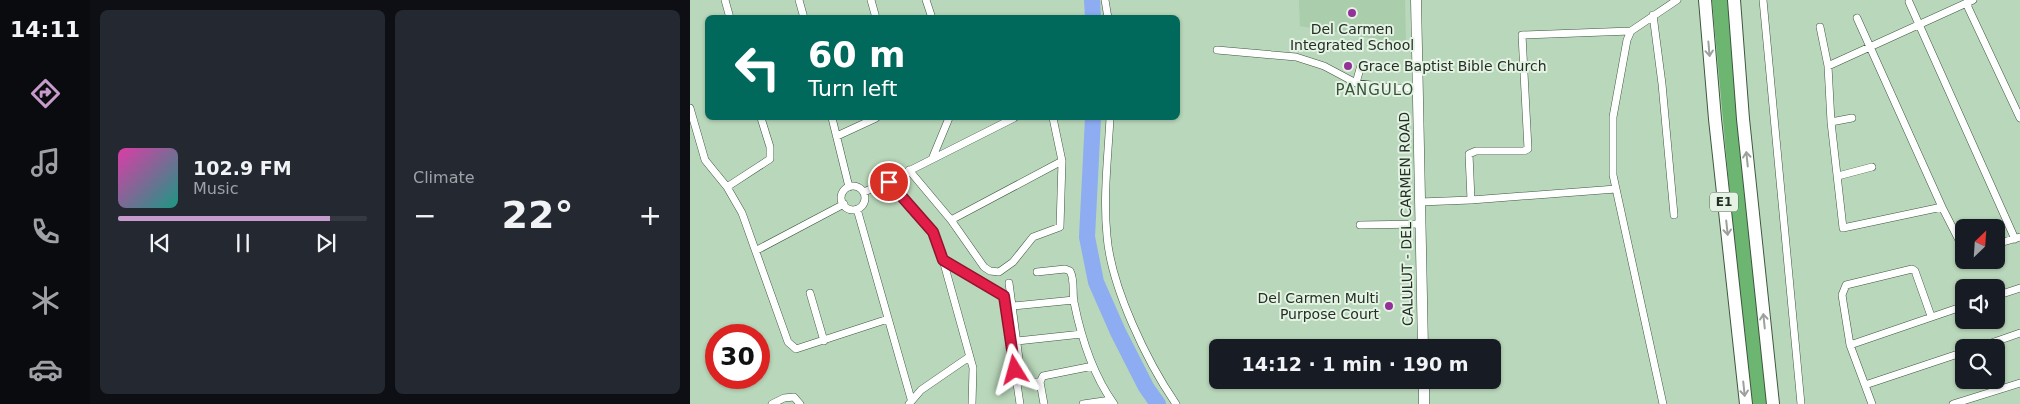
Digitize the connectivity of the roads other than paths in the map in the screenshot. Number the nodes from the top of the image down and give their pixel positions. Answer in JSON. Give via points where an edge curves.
{"nodes":[{"id":1,"x":725,"y":0,"type":"edge"},
{"id":2,"x":799,"y":0,"type":"edge"},
{"id":3,"x":871,"y":0,"type":"edge"},
{"id":4,"x":926,"y":0,"type":"edge"},
{"id":5,"x":1105,"y":0,"type":"edge"},
{"id":6,"x":1416,"y":0,"type":"edge"},
{"id":7,"x":1678,"y":0,"type":"edge"},
{"id":8,"x":1705,"y":0,"type":"edge"},
{"id":9,"x":1734,"y":0,"type":"edge"},
{"id":10,"x":1763,"y":0,"type":"edge"},
{"id":11,"x":1909,"y":2,"type":"dead end"},
{"id":12,"x":1969,"y":2,"type":"edge"},
{"id":13,"x":1666,"y":3,"type":"edge"},
{"id":14,"x":729,"y":15,"type":"edge"},
{"id":15,"x":803,"y":15,"type":"edge"},
{"id":16,"x":875,"y":15,"type":"edge"},
{"id":17,"x":931,"y":15,"type":"edge"},
{"id":18,"x":1108,"y":15,"type":"edge"},
{"id":19,"x":1653,"y":15,"type":"junction"},
{"id":20,"x":1857,"y":18,"type":"dead end"},
{"id":21,"x":1918,"y":23,"type":"junction"},
{"id":22,"x":1820,"y":27,"type":"dead end"},
{"id":23,"x":1631,"y":31,"type":"junction"},
{"id":24,"x":1870,"y":46,"type":"junction"},
{"id":25,"x":1217,"y":50,"type":"dead end"},
{"id":26,"x":1361,"y":65,"type":"dead end"},
{"id":27,"x":1828,"y":66,"type":"junction"},
{"id":28,"x":1356,"y":82,"type":"junction"},
{"id":29,"x":1417,"y":88,"type":"junction"},
{"id":30,"x":690,"y":108,"type":"edge"},
{"id":31,"x":1852,"y":118,"type":"dead end"},
{"id":32,"x":2020,"y":118,"type":"edge"},
{"id":33,"x":762,"y":120,"type":"edge"},
{"id":34,"x":833,"y":120,"type":"edge"},
{"id":35,"x":872,"y":120,"type":"edge"},
{"id":36,"x":948,"y":120,"type":"edge"},
{"id":37,"x":1010,"y":120,"type":"edge"},
{"id":38,"x":1053,"y":120,"type":"edge"},
{"id":39,"x":1110,"y":120,"type":"edge"},
{"id":40,"x":1831,"y":122,"type":"junction"},
{"id":41,"x":837,"y":136,"type":"junction"},
{"id":42,"x":932,"y":159,"type":"junction"},
{"id":43,"x":1062,"y":161,"type":"junction"},
{"id":44,"x":1872,"y":167,"type":"dead end"},
{"id":45,"x":909,"y":170,"type":"junction"},
{"id":46,"x":1838,"y":176,"type":"junction"},
{"id":47,"x":889,"y":182,"type":"junction"},
{"id":48,"x":727,"y":187,"type":"junction"},
{"id":49,"x":849,"y":187,"type":"junction"},
{"id":50,"x":1616,"y":189,"type":"junction"},
{"id":51,"x":864,"y":192,"type":"junction"},
{"id":52,"x":1471,"y":200,"type":"junction"},
{"id":53,"x":1420,"y":202,"type":"junction"},
{"id":54,"x":844,"y":204,"type":"junction"},
{"id":55,"x":1942,"y":207,"type":"junction"},
{"id":56,"x":857,"y":209,"type":"junction"},
{"id":57,"x":1674,"y":215,"type":"dead end"},
{"id":58,"x":950,"y":220,"type":"junction"},
{"id":59,"x":1421,"y":224,"type":"junction"},
{"id":60,"x":1360,"y":225,"type":"dead end"},
{"id":61,"x":1955,"y":232,"type":"edge"},
{"id":62,"x":2018,"y":238,"type":"edge"},
{"id":63,"x":2005,"y":242,"type":"edge"},
{"id":64,"x":757,"y":250,"type":"junction"},
{"id":65,"x":943,"y":260,"type":"junction"},
{"id":66,"x":1036,"y":272,"type":"dead end"},
{"id":67,"x":1010,"y":282,"type":"dead end"},
{"id":68,"x":2020,"y":288,"type":"edge"},
{"id":69,"x":810,"y":293,"type":"dead end"},
{"id":70,"x":2005,"y":293,"type":"edge"},
{"id":71,"x":1074,"y":300,"type":"junction"},
{"id":72,"x":1012,"y":306,"type":"junction"},
{"id":73,"x":1955,"y":309,"type":"edge"},
{"id":74,"x":1931,"y":316,"type":"junction"},
{"id":75,"x":888,"y":319,"type":"junction"},
{"id":76,"x":2020,"y":333,"type":"edge"},
{"id":77,"x":1082,"y":334,"type":"junction"},
{"id":78,"x":1423,"y":339,"type":"edge"},
{"id":79,"x":2003,"y":339,"type":"edge"},
{"id":80,"x":1017,"y":340,"type":"junction"},
{"id":81,"x":824,"y":341,"type":"junction"},
{"id":82,"x":1850,"y":345,"type":"junction"},
{"id":83,"x":1955,"y":355,"type":"edge"},
{"id":84,"x":969,"y":357,"type":"junction"},
{"id":85,"x":1093,"y":366,"type":"junction"},
{"id":86,"x":1040,"y":382,"type":"junction"},
{"id":87,"x":2020,"y":383,"type":"edge"},
{"id":88,"x":1865,"y":385,"type":"junction"},
{"id":89,"x":1424,"y":389,"type":"edge"},
{"id":90,"x":910,"y":402,"type":"edge"},
{"id":91,"x":1112,"y":402,"type":"edge"},
{"id":92,"x":772,"y":404,"type":"edge"},
{"id":93,"x":800,"y":404,"type":"edge"},
{"id":94,"x":972,"y":404,"type":"edge"},
{"id":95,"x":1020,"y":404,"type":"edge"},
{"id":96,"x":1044,"y":404,"type":"edge"},
{"id":97,"x":1083,"y":404,"type":"edge"},
{"id":98,"x":1176,"y":404,"type":"edge"},
{"id":99,"x":1424,"y":404,"type":"edge"},
{"id":100,"x":1663,"y":404,"type":"edge"},
{"id":101,"x":1746,"y":404,"type":"edge"},
{"id":102,"x":1773,"y":404,"type":"edge"},
{"id":103,"x":1801,"y":404,"type":"edge"},
{"id":104,"x":1872,"y":404,"type":"edge"},
{"id":105,"x":1953,"y":404,"type":"edge"}],
"edges":[{"from":1,"to":14,"type":"street"},
{"from":2,"to":15,"type":"street"},
{"from":3,"to":16,"type":"street"},
{"from":4,"to":17,"type":"street"},
{"from":5,"to":18,"type":"street"},
{"from":6,"to":29,"type":"main road","name":"CALULUT - DEL CARMEN ROAD"},
{"from":7,"to":13,"type":"street"},
{"from":8,"to":101,"type":"highway","number":"E1","one_way":true},
{"from":102,"to":9,"type":"highway","number":"E1","one_way":true},
{"from":10,"to":103,"type":"street"},
{"from":11,"to":21,"type":"street"},
{"from":12,"to":21,"type":"street"},
{"from":12,"to":32,"type":"street"},
{"from":13,"to":19,"type":"street"},
{"from":19,"to":23,"type":"street"},
{"from":19,"to":57,"type":"street"},
{"from":20,"to":24,"type":"street"},
{"from":21,"to":24,"type":"street"},
{"from":21,"to":62,"type":"street"},
{"from":22,"to":27,"type":"street"},
{"from":23,"to":50,"type":"street","via":[[1613,117]]},
{"from":23,"to":52,"type":"street","via":[[1522,35],[1528,149],[1469,154]]},
{"from":24,"to":27,"type":"street"},
{"from":24,"to":55,"type":"street"},
{"from":25,"to":28,"type":"street","via":[[1296,56]]},
{"from":26,"to":28,"type":"street"},
{"from":27,"to":40,"type":"street"},
{"from":28,"to":29,"type":"street"},
{"from":29,"to":53,"type":"main road","name":"CALULUT - DEL CARMEN ROAD"},
{"from":30,"to":48,"type":"street","via":[[705,160]]},
{"from":31,"to":40,"type":"street"},
{"from":33,"to":48,"type":"street","via":[[770,147],[770,159]]},
{"from":34,"to":41,"type":"street"},
{"from":35,"to":41,"type":"street"},
{"from":36,"to":42,"type":"street"},
{"from":37,"to":42,"type":"street"},
{"from":38,"to":43,"type":"street"},
{"from":39,"to":98,"type":"street","via":[[1106,209],[1110,256],[1141,344]]},
{"from":40,"to":46,"type":"street"},
{"from":41,"to":49,"type":"street"},
{"from":42,"to":45,"type":"street"},
{"from":43,"to":58,"type":"street"},
{"from":43,"to":58,"type":"street","via":[[1060,227],[1033,237],[1013,262],[999,272],[984,267]]},
{"from":44,"to":46,"type":"street"},
{"from":45,"to":47,"type":"street"},
{"from":45,"to":58,"type":"street"},
{"from":46,"to":55,"type":"street","via":[[1843,228]]},
{"from":47,"to":51,"type":"street"},
{"from":47,"to":65,"type":"street","via":[[933,232]]},
{"from":48,"to":64,"type":"street"},
{"from":49,"to":51,"type":"street","via":[[857,187]]},
{"from":49,"to":54,"type":"street","via":[[843,192]]},
{"from":50,"to":52,"type":"street"},
{"from":50,"to":100,"type":"street"},
{"from":51,"to":56,"type":"street","via":[[863,204]]},
{"from":52,"to":53,"type":"street"},
{"from":53,"to":59,"type":"main road","name":"CALULUT - DEL CARMEN ROAD"},
{"from":54,"to":56,"type":"street","via":[[849,209]]},
{"from":54,"to":64,"type":"street"},
{"from":55,"to":61,"type":"street"},
{"from":56,"to":75,"type":"street"},
{"from":59,"to":60,"type":"street"},
{"from":59,"to":78,"type":"main road","name":"CALULUT - DEL CARMEN ROAD"},
{"from":62,"to":63,"type":"street"},
{"from":64,"to":81,"type":"street","via":[[788,342],[796,349]]},
{"from":65,"to":84,"type":"street"},
{"from":65,"to":95,"type":"street","via":[[1004,296]]},
{"from":66,"to":71,"type":"street","via":[[1070,271]]},
{"from":67,"to":72,"type":"street"},
{"from":68,"to":70,"type":"street"},
{"from":69,"to":81,"type":"street"},
{"from":71,"to":72,"type":"street"},
{"from":71,"to":77,"type":"street"},
{"from":72,"to":80,"type":"street"},
{"from":73,"to":74,"type":"street"},
{"from":74,"to":82,"type":"street"},
{"from":74,"to":82,"type":"street","via":[[1912,269],[1846,285],[1842,296]]},
{"from":75,"to":81,"type":"street"},
{"from":75,"to":90,"type":"street"},
{"from":76,"to":79,"type":"street"},
{"from":77,"to":80,"type":"street"},
{"from":77,"to":85,"type":"street"},
{"from":80,"to":86,"type":"street","via":[[1022,382]]},
{"from":82,"to":88,"type":"street"},
{"from":83,"to":88,"type":"street"},
{"from":84,"to":90,"type":"street","via":[[921,390]]},
{"from":84,"to":94,"type":"street"},
{"from":85,"to":86,"type":"street","via":[[1045,374]]},
{"from":85,"to":91,"type":"street"},
{"from":86,"to":96,"type":"street"},
{"from":87,"to":105,"type":"street"},
{"from":88,"to":104,"type":"street"},
{"from":89,"to":99,"type":"main road"},
{"from":91,"to":97,"type":"street"},
{"from":92,"to":93,"type":"street","via":[[794,397]]}]}
